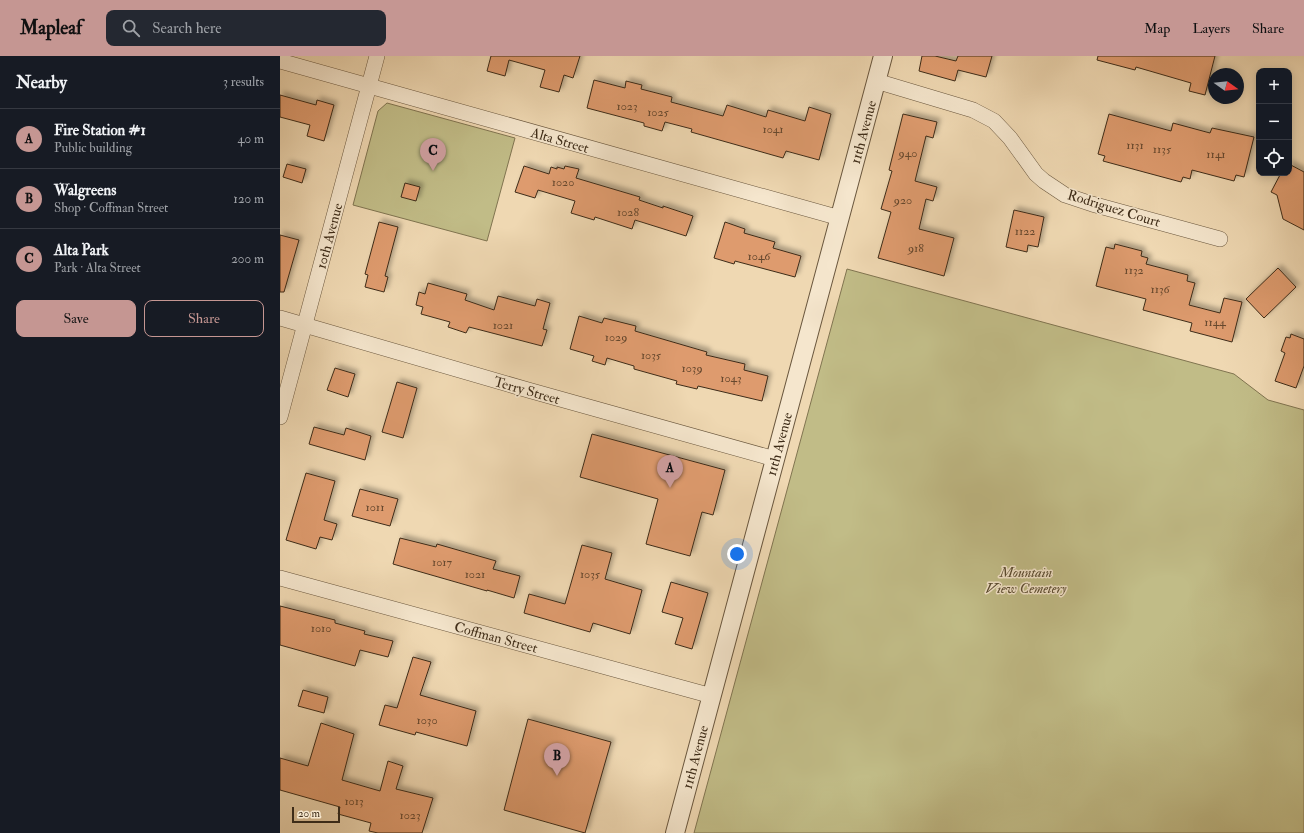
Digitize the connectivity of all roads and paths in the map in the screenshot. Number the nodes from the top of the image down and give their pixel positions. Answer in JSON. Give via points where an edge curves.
{"nodes":[{"id":1,"x":377,"y":56,"type":"edge"},
{"id":2,"x":883,"y":56,"type":"edge"},
{"id":3,"x":280,"y":61,"type":"edge"},
{"id":4,"x":876,"y":81,"type":"junction"},
{"id":5,"x":369,"y":87,"type":"junction"},
{"id":6,"x":840,"y":218,"type":"junction"},
{"id":7,"x":1220,"y":239,"type":"dead end"},
{"id":8,"x":280,"y":318,"type":"edge"},
{"id":9,"x":305,"y":325,"type":"junction"},
{"id":10,"x":280,"y":417,"type":"edge"},
{"id":11,"x":775,"y":459,"type":"junction"},
{"id":12,"x":280,"y":578,"type":"edge"},
{"id":13,"x":712,"y":696,"type":"junction"},
{"id":14,"x":675,"y":833,"type":"edge"}],
"edges":[{"from":1,"to":5,"type":"street","name":"10th Avenue"},
{"from":2,"to":4,"type":"street","name":"11th Avenue"},
{"from":3,"to":5,"type":"street","name":"Alta Street"},
{"from":4,"to":6,"type":"street","name":"11th Avenue"},
{"from":4,"to":7,"type":"street","name":"Rodriguez Court","via":[[973,110],[994,121],[1036,174],[1065,195]]},
{"from":5,"to":6,"type":"street","name":"Alta Street"},
{"from":5,"to":9,"type":"street","name":"10th Avenue"},
{"from":6,"to":11,"type":"street","name":"11th Avenue"},
{"from":8,"to":9,"type":"street","name":"Terry Street"},
{"from":9,"to":10,"type":"street","name":"10th Avenue"},
{"from":9,"to":11,"type":"street","name":"Terry Street"},
{"from":11,"to":13,"type":"street","name":"11th Avenue"},
{"from":12,"to":13,"type":"street","name":"Coffman Street"},
{"from":13,"to":14,"type":"street","name":"11th Avenue"}]}
